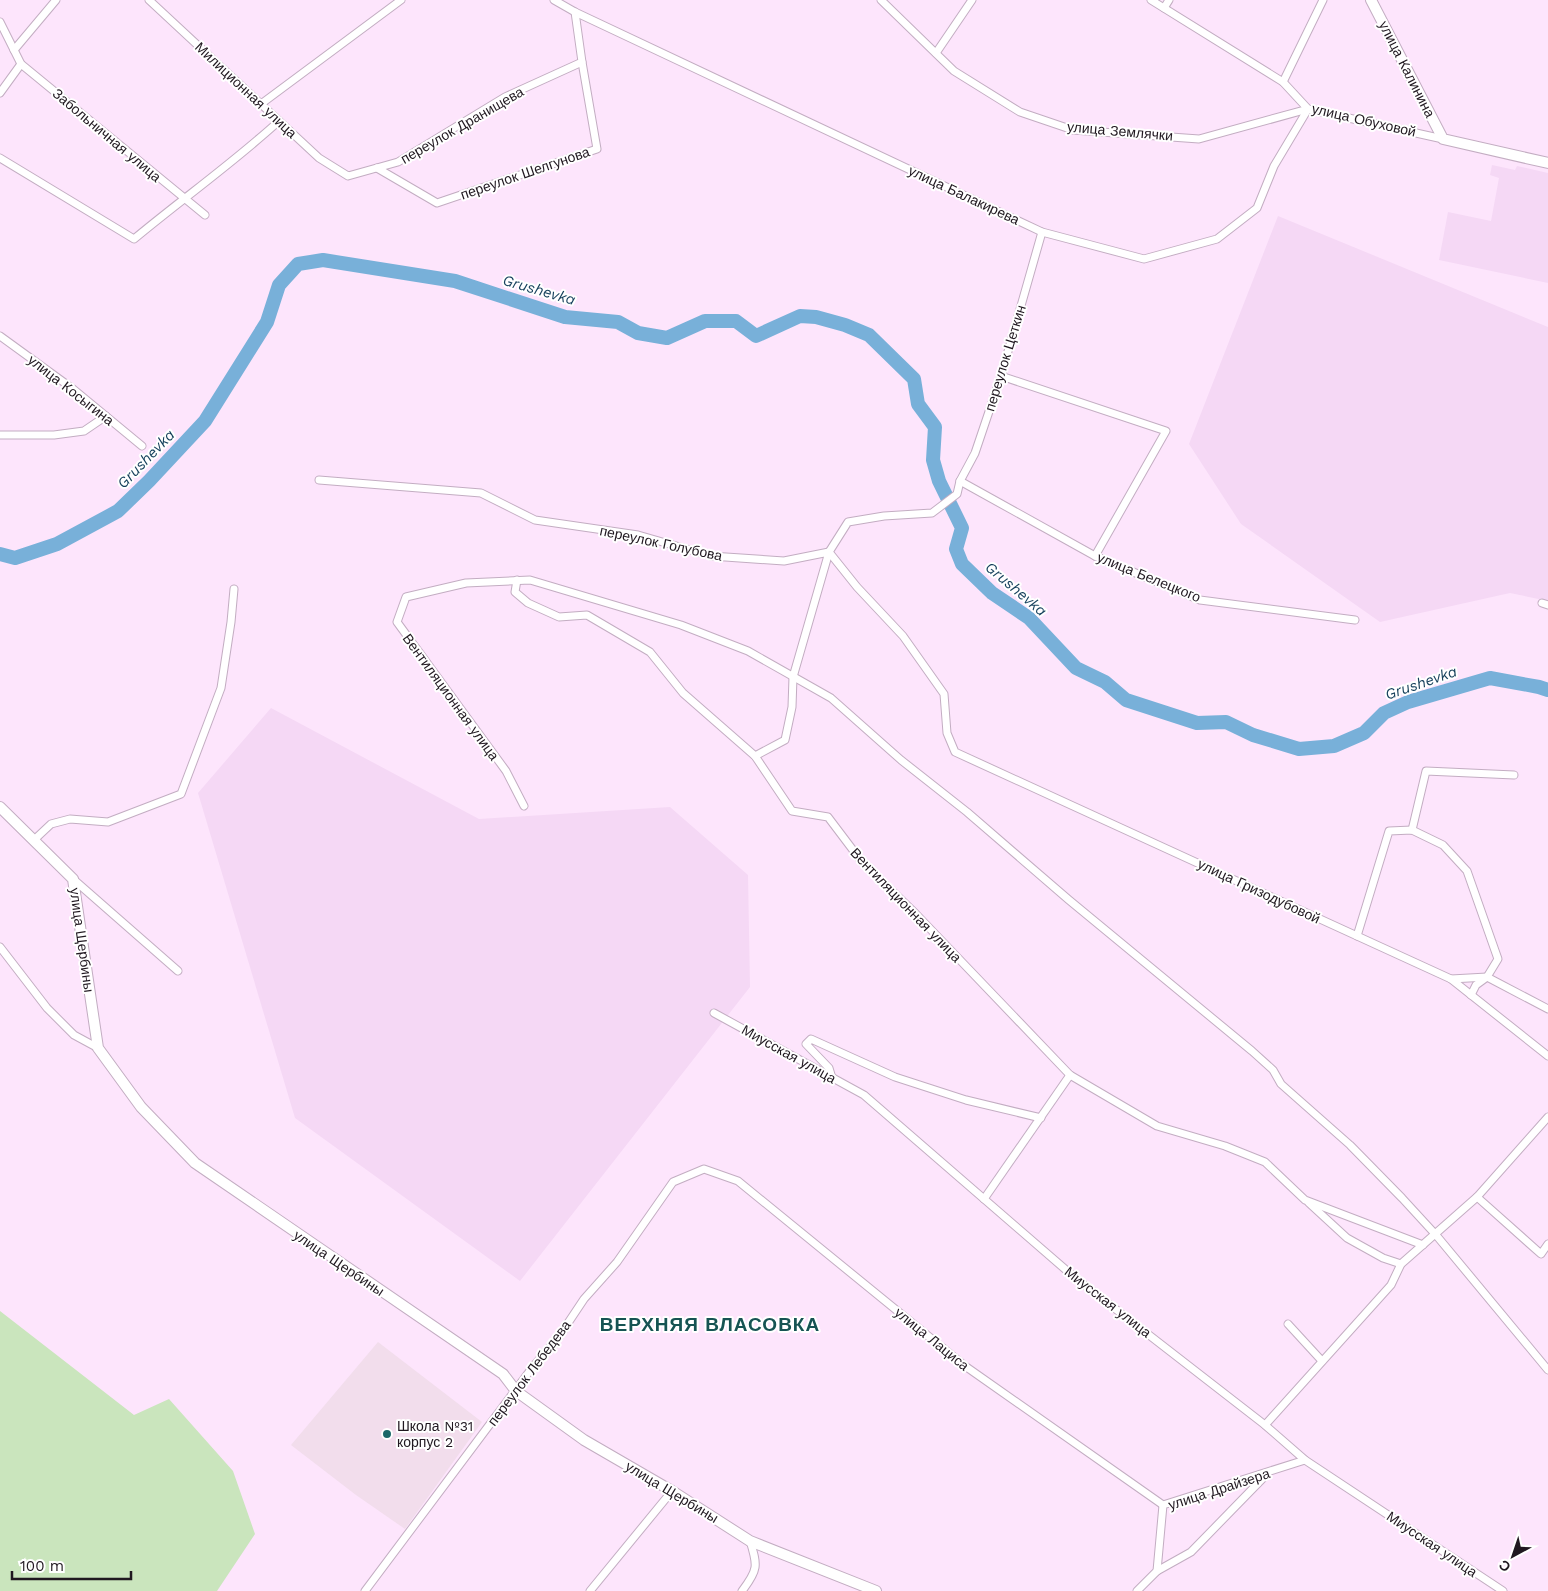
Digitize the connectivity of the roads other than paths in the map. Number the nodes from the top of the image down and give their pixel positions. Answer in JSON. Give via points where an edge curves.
{"nodes":[{"id":1,"x":56,"y":0,"type":"edge"},
{"id":2,"x":149,"y":0,"type":"edge"},
{"id":3,"x":402,"y":0,"type":"edge"},
{"id":4,"x":554,"y":0,"type":"edge"},
{"id":5,"x":881,"y":0,"type":"edge"},
{"id":6,"x":972,"y":0,"type":"edge"},
{"id":7,"x":1151,"y":0,"type":"edge"},
{"id":8,"x":1169,"y":0,"type":"edge"},
{"id":9,"x":1323,"y":0,"type":"edge"},
{"id":10,"x":1371,"y":0,"type":"edge"},
{"id":11,"x":1164,"y":8,"type":"junction"},
{"id":12,"x":575,"y":12,"type":"junction"},
{"id":13,"x":0,"y":22,"type":"edge"},
{"id":14,"x":14,"y":50,"type":"junction"},
{"id":15,"x":936,"y":53,"type":"junction"},
{"id":16,"x":582,"y":62,"type":"junction"},
{"id":17,"x":21,"y":64,"type":"junction"},
{"id":18,"x":1283,"y":82,"type":"junction"},
{"id":19,"x":0,"y":93,"type":"edge"},
{"id":20,"x":261,"y":104,"type":"junction"},
{"id":21,"x":1308,"y":109,"type":"junction"},
{"id":22,"x":279,"y":121,"type":"junction"},
{"id":23,"x":1443,"y":139,"type":"junction"},
{"id":24,"x":0,"y":158,"type":"edge"},
{"id":25,"x":1548,"y":163,"type":"edge"},
{"id":26,"x":377,"y":168,"type":"junction"},
{"id":27,"x":348,"y":176,"type":"joint"},
{"id":28,"x":183,"y":198,"type":"junction"},
{"id":29,"x":205,"y":215,"type":"dead end"},
{"id":30,"x":1042,"y":232,"type":"junction"},
{"id":31,"x":0,"y":336,"type":"edge"},
{"id":32,"x":1001,"y":376,"type":"junction"},
{"id":33,"x":106,"y":416,"type":"junction"},
{"id":34,"x":0,"y":435,"type":"edge"},
{"id":35,"x":142,"y":446,"type":"dead end"},
{"id":36,"x":319,"y":480,"type":"dead end"},
{"id":37,"x":960,"y":481,"type":"junction"},
{"id":38,"x":829,"y":552,"type":"junction"},
{"id":39,"x":1095,"y":556,"type":"junction"},
{"id":40,"x":517,"y":580,"type":"junction"},
{"id":41,"x":234,"y":589,"type":"dead end"},
{"id":42,"x":1355,"y":620,"type":"dead end"},
{"id":43,"x":792,"y":677,"type":"junction"},
{"id":44,"x":755,"y":756,"type":"junction"},
{"id":45,"x":1514,"y":775,"type":"dead end"},
{"id":46,"x":524,"y":806,"type":"dead end"},
{"id":47,"x":0,"y":807,"type":"edge"},
{"id":48,"x":1412,"y":830,"type":"junction"},
{"id":49,"x":34,"y":840,"type":"junction"},
{"id":50,"x":73,"y":879,"type":"junction"},
{"id":51,"x":1356,"y":936,"type":"junction"},
{"id":52,"x":0,"y":947,"type":"edge"},
{"id":53,"x":178,"y":971,"type":"dead end"},
{"id":54,"x":1487,"y":977,"type":"junction"},
{"id":55,"x":1451,"y":979,"type":"junction"},
{"id":56,"x":1472,"y":995,"type":"junction"},
{"id":57,"x":1548,"y":1009,"type":"edge"},
{"id":58,"x":714,"y":1013,"type":"dead end"},
{"id":59,"x":98,"y":1048,"type":"junction"},
{"id":60,"x":1548,"y":1056,"type":"edge"},
{"id":61,"x":1070,"y":1075,"type":"junction"},
{"id":62,"x":832,"y":1078,"type":"junction"},
{"id":63,"x":1548,"y":1117,"type":"edge"},
{"id":64,"x":1041,"y":1118,"type":"junction"},
{"id":65,"x":704,"y":1168,"type":"joint"},
{"id":66,"x":1477,"y":1197,"type":"junction"},
{"id":67,"x":984,"y":1199,"type":"junction"},
{"id":68,"x":1304,"y":1200,"type":"junction"},
{"id":69,"x":1436,"y":1235,"type":"junction"},
{"id":70,"x":1548,"y":1244,"type":"edge"},
{"id":71,"x":1423,"y":1245,"type":"junction"},
{"id":72,"x":1401,"y":1264,"type":"junction"},
{"id":73,"x":1288,"y":1324,"type":"dead end"},
{"id":74,"x":1322,"y":1362,"type":"junction"},
{"id":75,"x":1548,"y":1370,"type":"edge"},
{"id":76,"x":516,"y":1391,"type":"junction"},
{"id":77,"x":1265,"y":1425,"type":"junction"},
{"id":78,"x":1305,"y":1460,"type":"junction"},
{"id":79,"x":1269,"y":1472,"type":"junction"},
{"id":80,"x":672,"y":1491,"type":"junction"},
{"id":81,"x":1163,"y":1505,"type":"junction"},
{"id":82,"x":750,"y":1541,"type":"junction"},
{"id":83,"x":1157,"y":1571,"type":"junction"},
{"id":84,"x":365,"y":1591,"type":"edge"},
{"id":85,"x":590,"y":1591,"type":"edge"},
{"id":86,"x":742,"y":1591,"type":"edge"},
{"id":87,"x":876,"y":1591,"type":"edge"},
{"id":88,"x":1137,"y":1591,"type":"edge"},
{"id":89,"x":1503,"y":1591,"type":"edge"}],
"edges":[{"from":1,"to":14,"type":"street"},
{"from":2,"to":20,"type":"street","name":"Милиционная улица"},
{"from":3,"to":20,"type":"street"},
{"from":4,"to":12,"type":"street","name":"улица Балакирева"},
{"from":5,"to":15,"type":"street","name":"улица Землячки"},
{"from":6,"to":15,"type":"street"},
{"from":7,"to":11,"type":"street","name":"улица Обуховой"},
{"from":8,"to":11,"type":"street"},
{"from":9,"to":18,"type":"street"},
{"from":10,"to":23,"type":"street","name":"улица Калинина"},
{"from":11,"to":18,"type":"street","name":"улица Обуховой"},
{"from":12,"to":16,"type":"street"},
{"from":12,"to":30,"type":"street","name":"улица Балакирева"},
{"from":13,"to":14,"type":"street","name":"Забольничная улица"},
{"from":14,"to":17,"type":"street","name":"Забольничная улица"},
{"from":15,"to":21,"type":"street","name":"улица Землячки","via":[[954,71],[1020,112],[1073,130],[1199,138]]},
{"from":16,"to":26,"type":"street","name":"переулок Дранищева","via":[[505,98],[398,162]]},
{"from":16,"to":26,"type":"street","name":"переулок Шелгунова","via":[[597,149],[437,203]]},
{"from":17,"to":19,"type":"street"},
{"from":17,"to":28,"type":"street","name":"Забольничная улица"},
{"from":18,"to":21,"type":"street","name":"улица Обуховой"},
{"from":20,"to":22,"type":"street","name":"Милиционная улица"},
{"from":21,"to":23,"type":"street","name":"улица Обуховой"},
{"from":21,"to":30,"type":"street","name":"улица Балакирева","via":[[1274,166],[1257,208],[1217,239],[1144,259]]},
{"from":22,"to":27,"type":"street","name":"Милиционная улица","via":[[319,158]]},
{"from":22,"to":28,"type":"street","via":[[240,156]]},
{"from":23,"to":25,"type":"street","name":"улица Обуховой"},
{"from":24,"to":28,"type":"street","via":[[134,239]]},
{"from":26,"to":27,"type":"street","name":"переулок Дранищева"},
{"from":28,"to":29,"type":"street","name":"Забольничная улица"},
{"from":30,"to":32,"type":"street","name":"переулок Цеткин"},
{"from":31,"to":33,"type":"street","name":"улица Косыгина"},
{"from":32,"to":37,"type":"street","name":"переулок Цеткин","via":[[975,453]]},
{"from":32,"to":39,"type":"street","via":[[1166,431]]},
{"from":33,"to":34,"type":"street","via":[[84,431],[54,435]]},
{"from":33,"to":35,"type":"street","name":"улица Косыгина"},
{"from":36,"to":38,"type":"street","name":"переулок Голубова","via":[[481,493],[535,520],[638,536],[711,556],[784,560]]},
{"from":37,"to":38,"type":"street","name":"переулок Цеткин","via":[[957,494],[932,513],[848,522]]},
{"from":37,"to":39,"type":"street","name":"улица Белецкого"},
{"from":38,"to":43,"type":"street"},
{"from":38,"to":51,"type":"street","name":"улица Гризодубовой","via":[[856,587],[903,636],[944,694],[947,733],[955,752]]},
{"from":39,"to":42,"type":"street","name":"улица Белецкого","via":[[1200,600]]},
{"from":40,"to":43,"type":"street","via":[[530,580],[681,625],[748,651]]},
{"from":40,"to":44,"type":"street","name":"Вентиляционная улица","via":[[515,592],[528,603],[559,618],[587,615],[650,652],[683,693]]},
{"from":40,"to":46,"type":"street","name":"Вентиляционная улица","via":[[466,583],[406,598],[397,622],[506,771]]},
{"from":41,"to":49,"type":"street","via":[[221,688],[181,794],[108,822],[70,819],[51,824]]},
{"from":43,"to":44,"type":"street","via":[[792,707],[785,740]]},
{"from":43,"to":69,"type":"street","via":[[831,698],[901,760],[1252,1051],[1273,1070],[1281,1084],[1350,1145]]},
{"from":44,"to":61,"type":"street","name":"Вентиляционная улица","via":[[792,811],[828,817],[862,862]]},
{"from":45,"to":48,"type":"street","via":[[1426,771]]},
{"from":47,"to":49,"type":"street"},
{"from":48,"to":51,"type":"street","via":[[1389,831]]},
{"from":48,"to":54,"type":"street","via":[[1443,845],[1467,871],[1498,959]]},
{"from":49,"to":50,"type":"street"},
{"from":50,"to":53,"type":"street"},
{"from":50,"to":59,"type":"street","name":"улица Щербины"},
{"from":51,"to":55,"type":"street","name":"улица Гризодубовой"},
{"from":52,"to":59,"type":"street","via":[[47,1008],[74,1035]]},
{"from":54,"to":55,"type":"street"},
{"from":54,"to":56,"type":"street","via":[[1476,986]]},
{"from":54,"to":57,"type":"street"},
{"from":55,"to":56,"type":"street","name":"улица Гризодубовой"},
{"from":56,"to":60,"type":"street","name":"улица Гризодубовой"},
{"from":58,"to":62,"type":"street","name":"Миусская улица"},
{"from":59,"to":76,"type":"street","name":"улица Щербины","via":[[140,1107],[195,1163],[504,1374]]},
{"from":61,"to":64,"type":"street"},
{"from":61,"to":68,"type":"street","name":"Вентиляционная улица","via":[[1157,1126],[1266,1162]]},
{"from":62,"to":64,"type":"street","via":[[829,1068],[806,1044],[810,1039],[895,1077],[966,1100]]},
{"from":62,"to":67,"type":"street","name":"Миусская улица","via":[[864,1095]]},
{"from":63,"to":66,"type":"street"},
{"from":64,"to":67,"type":"street"},
{"from":65,"to":76,"type":"street","name":"переулок Лебедева","via":[[673,1182],[617,1262],[584,1298]]},
{"from":65,"to":81,"type":"street","name":"улица Лациса","via":[[738,1181],[964,1366]]},
{"from":66,"to":69,"type":"street"},
{"from":66,"to":70,"type":"street","via":[[1541,1254]]},
{"from":67,"to":77,"type":"street","name":"Миусская улица","via":[[1073,1276]]},
{"from":68,"to":71,"type":"street","name":"Вентиляционная улица"},
{"from":68,"to":72,"type":"street","name":"Вентиляционная улица","via":[[1347,1238]]},
{"from":69,"to":71,"type":"street"},
{"from":69,"to":75,"type":"street"},
{"from":71,"to":72,"type":"street"},
{"from":72,"to":74,"type":"street","via":[[1392,1285]]},
{"from":73,"to":74,"type":"street"},
{"from":74,"to":77,"type":"street"},
{"from":76,"to":80,"type":"street","name":"улица Щербины","via":[[584,1440]]},
{"from":76,"to":84,"type":"street","name":"переулок Лебедева"},
{"from":77,"to":78,"type":"street","name":"Миусская улица"},
{"from":78,"to":79,"type":"street","name":"улица Драйзера"},
{"from":78,"to":89,"type":"street","name":"Миусская улица"},
{"from":79,"to":81,"type":"street","name":"улица Драйзера"},
{"from":79,"to":83,"type":"street","via":[[1191,1552]]},
{"from":80,"to":82,"type":"street","name":"улица Щербины"},
{"from":80,"to":85,"type":"street"},
{"from":81,"to":83,"type":"street","name":"улица Драйзера"},
{"from":82,"to":86,"type":"street","via":[[756,1561],[753,1577]]},
{"from":82,"to":87,"type":"street"},
{"from":83,"to":88,"type":"street"}]}
